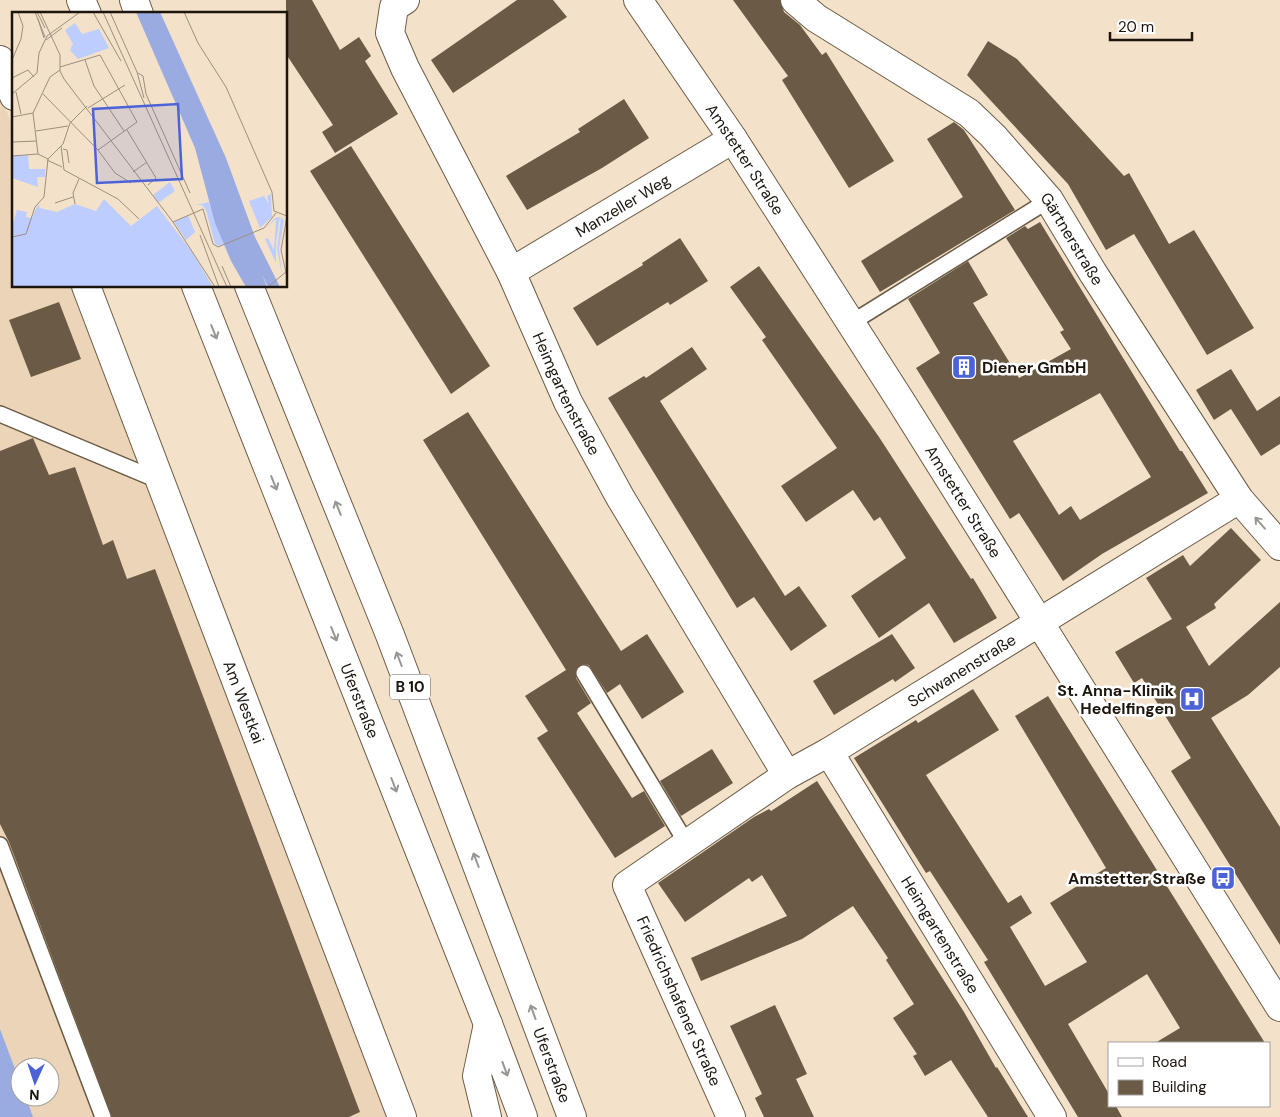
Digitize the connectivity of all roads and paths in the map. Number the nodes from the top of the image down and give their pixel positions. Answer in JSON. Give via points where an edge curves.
{"nodes":[{"id":1,"x":81,"y":0,"type":"edge"},
{"id":2,"x":134,"y":0,"type":"edge"},
{"id":3,"x":638,"y":0,"type":"edge"},
{"id":4,"x":795,"y":0,"type":"edge"},
{"id":5,"x":396,"y":2,"type":"edge"},
{"id":6,"x":86,"y":12,"type":"edge"},
{"id":7,"x":138,"y":12,"type":"edge"},
{"id":8,"x":0,"y":60,"type":"edge"},
{"id":9,"x":12,"y":91,"type":"edge"},
{"id":10,"x":733,"y":139,"type":"junction"},
{"id":11,"x":1049,"y":200,"type":"junction"},
{"id":12,"x":511,"y":272,"type":"junction"},
{"id":13,"x":87,"y":288,"type":"edge"},
{"id":14,"x":197,"y":288,"type":"edge"},
{"id":15,"x":250,"y":288,"type":"edge"},
{"id":16,"x":850,"y":322,"type":"junction"},
{"id":17,"x":0,"y":414,"type":"edge"},
{"id":18,"x":160,"y":481,"type":"junction"},
{"id":19,"x":1239,"y":499,"type":"junction"},
{"id":20,"x":1280,"y":546,"type":"edge"},
{"id":21,"x":1038,"y":621,"type":"junction"},
{"id":22,"x":584,"y":674,"type":"dead end"},
{"id":23,"x":829,"y":752,"type":"junction"},
{"id":24,"x":788,"y":775,"type":"junction"},
{"id":25,"x":687,"y":844,"type":"junction"},
{"id":26,"x":0,"y":845,"type":"edge"},
{"id":27,"x":627,"y":885,"type":"joint"},
{"id":28,"x":1280,"y":1008,"type":"edge"},
{"id":29,"x":488,"y":1024,"type":"junction"},
{"id":30,"x":102,"y":1117,"type":"edge"},
{"id":31,"x":402,"y":1117,"type":"edge"},
{"id":32,"x":487,"y":1117,"type":"edge"},
{"id":33,"x":522,"y":1117,"type":"edge"},
{"id":34,"x":572,"y":1117,"type":"edge"},
{"id":35,"x":731,"y":1117,"type":"edge"},
{"id":36,"x":1052,"y":1117,"type":"edge"}],
"edges":[{"from":1,"to":6,"type":"main road"},
{"from":2,"to":7,"type":"main road"},
{"from":3,"to":10,"type":"main road","name":"Amstetter Straße"},
{"from":4,"to":11,"type":"main road","name":"Gärtnerstraße","via":[[816,18],[969,113]]},
{"from":5,"to":12,"type":"main road","name":"Heimgartenstraße","via":[[390,33],[404,68]]},
{"from":8,"to":9,"type":"main road"},
{"from":10,"to":12,"type":"main road","name":"Manzeller Weg"},
{"from":10,"to":16,"type":"main road","name":"Amstetter Straße"},
{"from":11,"to":16,"type":"lane"},
{"from":11,"to":19,"type":"main road","name":"Gärtnerstraße"},
{"from":12,"to":24,"type":"main road","name":"Heimgartenstraße","via":[[568,402],[615,488]]},
{"from":13,"to":18,"type":"main road","name":"Am Westkai"},
{"from":14,"to":29,"type":"main road","name":"Uferstraße","one_way":true},
{"from":34,"to":15,"type":"main road","name":"Uferstraße","number":"B 10","one_way":true,"via":[[390,635]]},
{"from":16,"to":21,"type":"main road","name":"Amstetter Straße"},
{"from":17,"to":18,"type":"lane"},
{"from":18,"to":31,"type":"main road","name":"Am Westkai"},
{"from":20,"to":19,"type":"main road","name":"Gärtnerstraße","one_way":true},
{"from":19,"to":21,"type":"main road","name":"Schwanenstraße"},
{"from":21,"to":23,"type":"main road","name":"Schwanenstraße"},
{"from":21,"to":28,"type":"main road","name":"Amstetter Straße"},
{"from":22,"to":25,"type":"lane"},
{"from":23,"to":24,"type":"main road","name":"Schwanenstraße"},
{"from":23,"to":36,"type":"main road","name":"Heimgartenstraße"},
{"from":24,"to":25,"type":"main road","name":"Schwanenstraße"},
{"from":25,"to":27,"type":"main road","name":"Schwanenstraße"},
{"from":26,"to":30,"type":"lane"},
{"from":27,"to":35,"type":"main road","name":"Friedrichshafener Straße"},
{"from":29,"to":32,"type":"main road","via":[[477,1076]]},
{"from":29,"to":33,"type":"main road","name":"Uferstraße","one_way":true}]}
